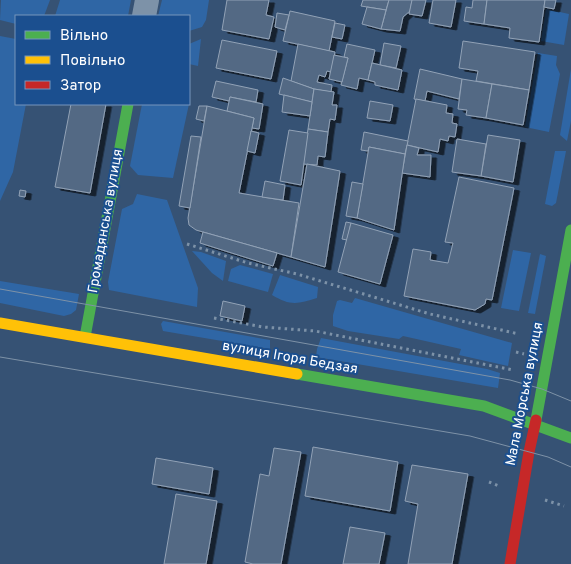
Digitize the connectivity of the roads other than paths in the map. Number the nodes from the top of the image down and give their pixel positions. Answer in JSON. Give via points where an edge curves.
{"nodes":[{"id":1,"x":147,"y":0,"type":"edge"},
{"id":2,"x":144,"y":15,"type":"edge"},
{"id":3,"x":128,"y":105,"type":"edge"},
{"id":4,"x":571,"y":230,"type":"edge"},
{"id":5,"x":0,"y":323,"type":"edge"},
{"id":6,"x":85,"y":337,"type":"junction"},
{"id":7,"x":534,"y":425,"type":"junction"},
{"id":8,"x":571,"y":438,"type":"edge"},
{"id":9,"x":510,"y":564,"type":"edge"}],
"edges":[{"from":1,"to":2,"type":"street"},
{"from":3,"to":6,"type":"street","name":"Громадянська вулиця"},
{"from":4,"to":7,"type":"street","name":"Мала Морська вулиця"},
{"from":5,"to":6,"type":"street","name":"вулиця Ігоря Бедзая"},
{"from":6,"to":7,"type":"street","name":"вулиця Ігоря Бедзая","via":[[484,406]]},
{"from":7,"to":8,"type":"street","name":"вулиця Ігоря Бедзая"},
{"from":7,"to":9,"type":"street","name":"Мала Морська вулиця"}]}
